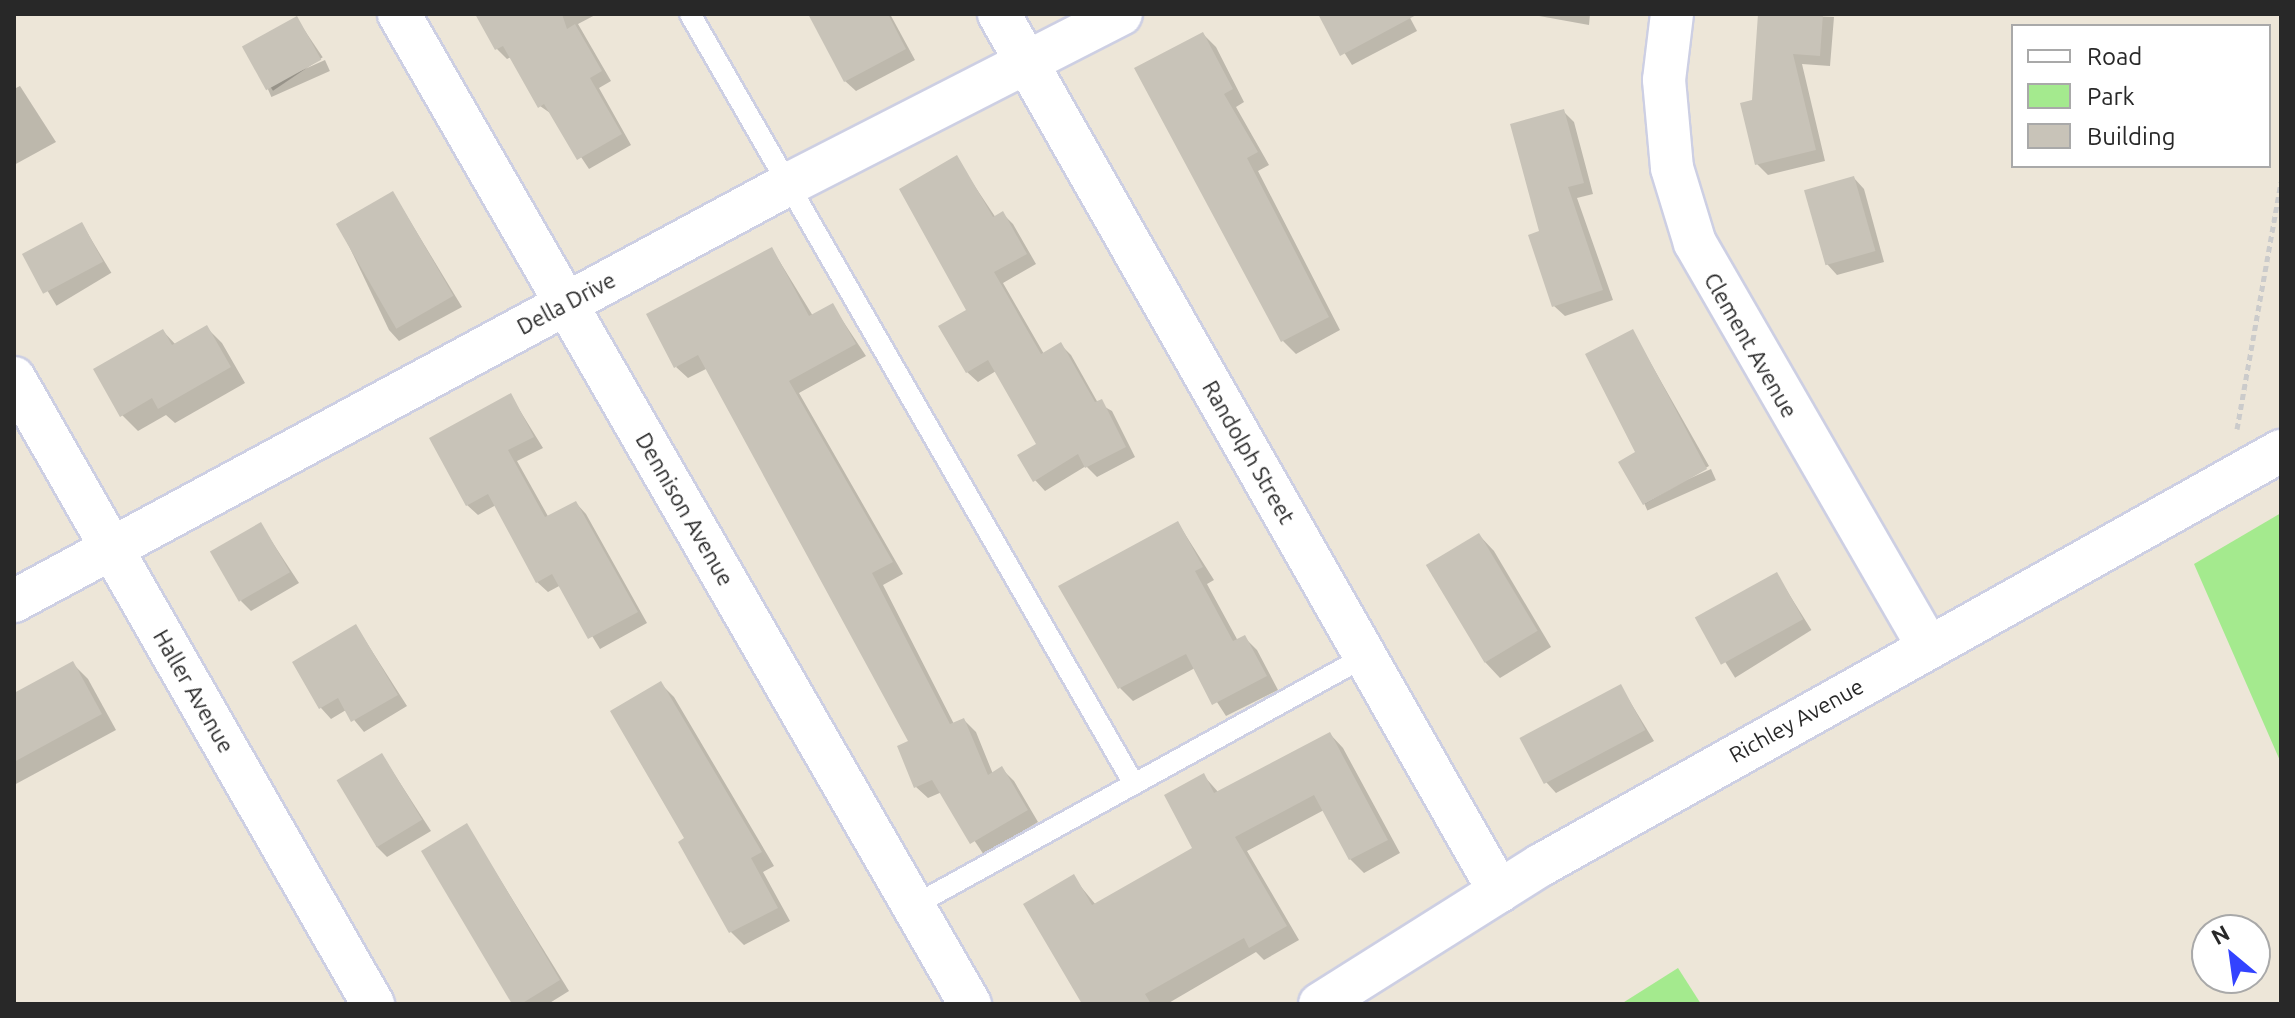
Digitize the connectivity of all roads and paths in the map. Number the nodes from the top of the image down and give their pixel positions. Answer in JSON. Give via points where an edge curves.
{"nodes":[{"id":1,"x":399,"y":14,"type":"edge"},
{"id":2,"x":690,"y":14,"type":"edge"},
{"id":3,"x":999,"y":14,"type":"edge"},
{"id":4,"x":1121,"y":14,"type":"edge"},
{"id":5,"x":1672,"y":14,"type":"edge"},
{"id":6,"x":1026,"y":61,"type":"junction"},
{"id":7,"x":2281,"y":182,"type":"edge"},
{"id":8,"x":787,"y":185,"type":"junction"},
{"id":9,"x":566,"y":302,"type":"junction"},
{"id":10,"x":14,"y":378,"type":"edge"},
{"id":11,"x":2281,"y":451,"type":"edge"},
{"id":12,"x":2227,"y":482,"type":"junction"},
{"id":13,"x":113,"y":545,"type":"junction"},
{"id":14,"x":14,"y":601,"type":"edge"},
{"id":15,"x":1928,"y":646,"type":"junction"},
{"id":16,"x":1366,"y":656,"type":"junction"},
{"id":17,"x":1134,"y":784,"type":"junction"},
{"id":18,"x":1499,"y":891,"type":"junction"},
{"id":19,"x":913,"y":906,"type":"junction"},
{"id":20,"x":373,"y":1004,"type":"edge"},
{"id":21,"x":970,"y":1004,"type":"edge"},
{"id":22,"x":1320,"y":1004,"type":"edge"}],
"edges":[{"from":1,"to":9,"type":"street","name":"Dennison Avenue"},
{"from":2,"to":8,"type":"lane"},
{"from":3,"to":6,"type":"street","name":"Randolph Street"},
{"from":4,"to":6,"type":"street","name":"Della Drive"},
{"from":5,"to":15,"type":"street","name":"Clement Avenue","via":[[1664,80],[1672,168],[1695,243]]},
{"from":6,"to":8,"type":"street","name":"Della Drive"},
{"from":6,"to":16,"type":"street","name":"Randolph Street"},
{"from":7,"to":12,"type":"path"},
{"from":8,"to":9,"type":"street","name":"Della Drive"},
{"from":8,"to":17,"type":"lane"},
{"from":9,"to":13,"type":"street","name":"Della Drive","via":[[316,441]]},
{"from":9,"to":19,"type":"street","name":"Dennison Avenue"},
{"from":10,"to":13,"type":"street","name":"Haller Avenue"},
{"from":11,"to":12,"type":"street","name":"Richley Avenue"},
{"from":12,"to":15,"type":"street","name":"Richley Avenue"},
{"from":13,"to":14,"type":"street","name":"Della Drive"},
{"from":13,"to":20,"type":"street","name":"Haller Avenue"},
{"from":15,"to":18,"type":"street","name":"Richley Avenue"},
{"from":16,"to":17,"type":"lane"},
{"from":16,"to":18,"type":"street","name":"Randolph Street"},
{"from":17,"to":19,"type":"lane"},
{"from":18,"to":22,"type":"street","name":"Richley Avenue"},
{"from":19,"to":21,"type":"street","name":"Dennison Avenue"}]}
